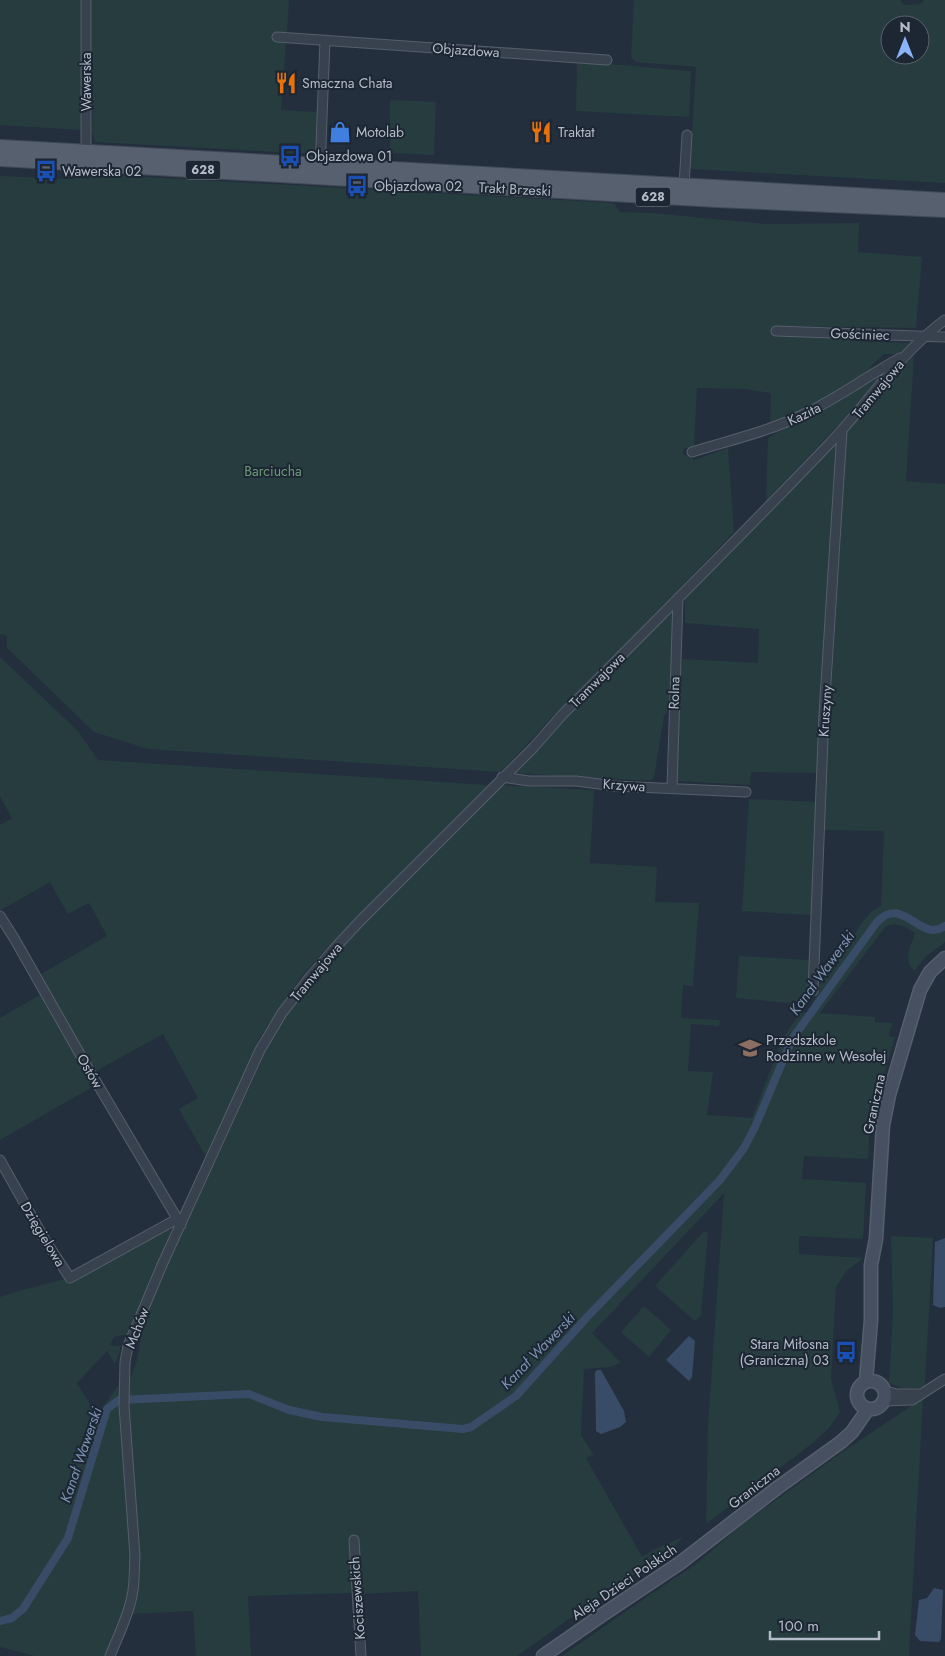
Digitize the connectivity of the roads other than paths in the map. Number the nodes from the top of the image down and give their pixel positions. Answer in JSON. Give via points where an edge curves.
{"nodes":[{"id":1,"x":86,"y":0,"type":"edge"},
{"id":2,"x":277,"y":37,"type":"dead end"},
{"id":3,"x":325,"y":40,"type":"junction"},
{"id":4,"x":607,"y":60,"type":"dead end"},
{"id":5,"x":687,"y":135,"type":"dead end"},
{"id":6,"x":0,"y":147,"type":"edge"},
{"id":7,"x":86,"y":158,"type":"junction"},
{"id":8,"x":0,"y":159,"type":"edge"},
{"id":9,"x":320,"y":171,"type":"junction"},
{"id":10,"x":684,"y":186,"type":"junction"},
{"id":11,"x":945,"y":200,"type":"edge"},
{"id":12,"x":945,"y":210,"type":"edge"},
{"id":13,"x":945,"y":320,"type":"edge"},
{"id":14,"x":776,"y":331,"type":"dead end"},
{"id":15,"x":926,"y":336,"type":"junction"},
{"id":16,"x":945,"y":337,"type":"edge"},
{"id":17,"x":906,"y":355,"type":"junction"},
{"id":18,"x":842,"y":431,"type":"junction"},
{"id":19,"x":692,"y":452,"type":"dead end"},
{"id":20,"x":678,"y":598,"type":"junction"},
{"id":21,"x":502,"y":777,"type":"junction"},
{"id":22,"x":672,"y":788,"type":"junction"},
{"id":23,"x":746,"y":792,"type":"dead end"},
{"id":24,"x":0,"y":916,"type":"edge"},
{"id":25,"x":945,"y":958,"type":"edge"},
{"id":26,"x":813,"y":991,"type":"dead end"},
{"id":27,"x":260,"y":1050,"type":"joint"},
{"id":28,"x":0,"y":1160,"type":"edge"},
{"id":29,"x":179,"y":1222,"type":"junction"},
{"id":30,"x":945,"y":1379,"type":"edge"},
{"id":31,"x":871,"y":1381,"type":"junction"},
{"id":32,"x":884,"y":1396,"type":"junction"},
{"id":33,"x":863,"y":1406,"type":"junction"},
{"id":34,"x":721,"y":1531,"type":"joint"},
{"id":35,"x":354,"y":1540,"type":"dead end"},
{"id":36,"x":110,"y":1656,"type":"edge"},
{"id":37,"x":361,"y":1656,"type":"edge"},
{"id":38,"x":543,"y":1656,"type":"edge"}],
"edges":[{"from":1,"to":7,"type":"street","name":"Wawerska"},
{"from":2,"to":3,"type":"street","name":"Objazdowa"},
{"from":3,"to":4,"type":"street","name":"Objazdowa"},
{"from":3,"to":9,"type":"street"},
{"from":5,"to":10,"type":"street"},
{"from":6,"to":7,"type":"main road","number":"628"},
{"from":7,"to":8,"type":"main road","number":"628"},
{"from":7,"to":9,"type":"main road","name":"Trakt Brzeski","number":"628"},
{"from":9,"to":10,"type":"main road","name":"Trakt Brzeski","number":"628"},
{"from":9,"to":12,"type":"main road","name":"Trakt Brzeski","number":"628","via":[[717,200]]},
{"from":10,"to":11,"type":"main road","name":"Trakt Brzeski","number":"628"},
{"from":13,"to":15,"type":"street","name":"Tramwajowa"},
{"from":14,"to":15,"type":"street","name":"Gościniec"},
{"from":15,"to":16,"type":"street","name":"Gościniec"},
{"from":15,"to":17,"type":"street","name":"Tramwajowa"},
{"from":17,"to":18,"type":"street","name":"Tramwajowa"},
{"from":17,"to":19,"type":"street","name":"Kazita","via":[[798,418]]},
{"from":18,"to":20,"type":"street","name":"Tramwajowa"},
{"from":18,"to":26,"type":"street","name":"Kruszyny","via":[[824,714]]},
{"from":20,"to":21,"type":"street","name":"Tramwajowa"},
{"from":20,"to":22,"type":"street","name":"Rolna"},
{"from":21,"to":22,"type":"street","name":"Krzywa"},
{"from":21,"to":27,"type":"street","name":"Tramwajowa","via":[[360,921],[310,977],[282,1013]]},
{"from":22,"to":23,"type":"street","name":"Krzywa"},
{"from":24,"to":29,"type":"street","name":"Ostów"},
{"from":25,"to":31,"type":"street","name":"Graniczna","via":[[930,972],[920,990],[886,1105],[871,1265]]},
{"from":27,"to":29,"type":"street","name":"Mchów"},
{"from":28,"to":29,"type":"street","name":"Dzięgielowa","via":[[70,1278]]},
{"from":29,"to":36,"type":"street","name":"Mchów","via":[[128,1346],[125,1362],[124,1406],[134,1576],[126,1616]]},
{"from":30,"to":32,"type":"street","via":[[916,1399],[908,1401]]},
{"from":31,"to":32,"type":"street","via":[[881,1385]]},
{"from":31,"to":33,"type":"street","via":[[860,1385],[857,1390],[856,1395]]},
{"from":32,"to":33,"type":"street","via":[[877,1408]]},
{"from":33,"to":34,"type":"street","name":"Graniczna","via":[[830,1449]]},
{"from":34,"to":38,"type":"street","name":"Aleja Dzieci Polskich","via":[[680,1563]]},
{"from":35,"to":37,"type":"street","name":"Kociszewskich"}]}
